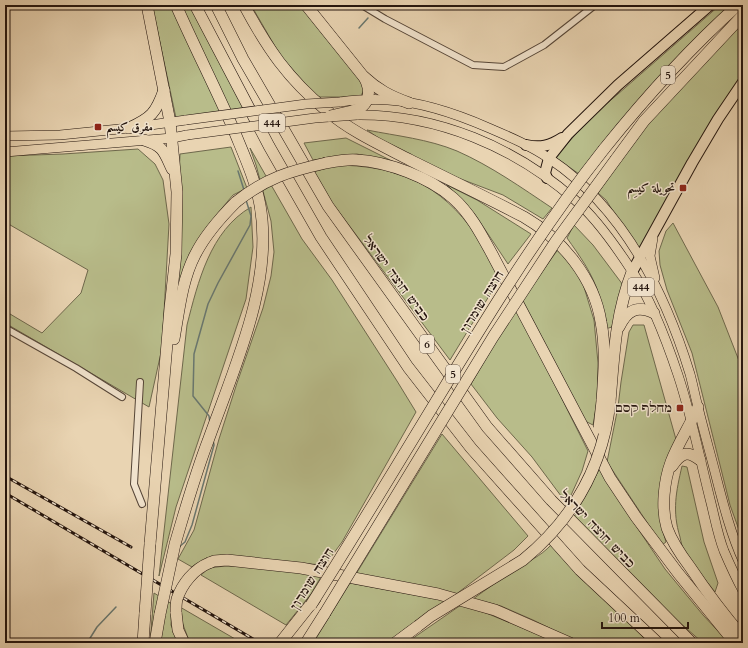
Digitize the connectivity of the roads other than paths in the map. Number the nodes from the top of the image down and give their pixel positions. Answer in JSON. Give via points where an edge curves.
{"nodes":[{"id":1,"x":147,"y":5,"type":"edge"},
{"id":2,"x":176,"y":5,"type":"edge"},
{"id":3,"x":195,"y":5,"type":"edge"},
{"id":4,"x":216,"y":5,"type":"edge"},
{"id":5,"x":244,"y":5,"type":"edge"},
{"id":6,"x":306,"y":5,"type":"edge"},
{"id":7,"x":362,"y":5,"type":"edge"},
{"id":8,"x":595,"y":5,"type":"edge"},
{"id":9,"x":710,"y":5,"type":"edge"},
{"id":10,"x":738,"y":5,"type":"edge"},
{"id":11,"x":743,"y":15,"type":"edge"},
{"id":12,"x":363,"y":76,"type":"junction"},
{"id":13,"x":743,"y":82,"type":"edge"},
{"id":14,"x":164,"y":89,"type":"junction"},
{"id":15,"x":368,"y":100,"type":"junction"},
{"id":16,"x":409,"y":103,"type":"junction"},
{"id":17,"x":355,"y":113,"type":"junction"},
{"id":18,"x":330,"y":116,"type":"joint"},
{"id":19,"x":170,"y":122,"type":"junction"},
{"id":20,"x":129,"y":128,"type":"junction"},
{"id":21,"x":568,"y":134,"type":"junction"},
{"id":22,"x":5,"y":136,"type":"edge"},
{"id":23,"x":172,"y":138,"type":"junction"},
{"id":24,"x":144,"y":140,"type":"junction"},
{"id":25,"x":526,"y":145,"type":"junction"},
{"id":26,"x":5,"y":152,"type":"edge"},
{"id":27,"x":549,"y":158,"type":"junction"},
{"id":28,"x":175,"y":176,"type":"junction"},
{"id":29,"x":547,"y":178,"type":"junction"},
{"id":30,"x":656,"y":230,"type":"junction"},
{"id":31,"x":639,"y":258,"type":"junction"},
{"id":32,"x":632,"y":272,"type":"junction"},
{"id":33,"x":665,"y":306,"type":"junction"},
{"id":34,"x":654,"y":313,"type":"junction"},
{"id":35,"x":5,"y":328,"type":"edge"},
{"id":36,"x":171,"y":339,"type":"junction"},
{"id":37,"x":615,"y":345,"type":"junction"},
{"id":38,"x":140,"y":382,"type":"dead end"},
{"id":39,"x":122,"y":397,"type":"dead end"},
{"id":40,"x":606,"y":401,"type":"junction"},
{"id":41,"x":698,"y":407,"type":"junction"},
{"id":42,"x":691,"y":423,"type":"junction"},
{"id":43,"x":700,"y":460,"type":"junction"},
{"id":44,"x":668,"y":471,"type":"junction"},
{"id":45,"x":142,"y":504,"type":"dead end"},
{"id":46,"x":743,"y":561,"type":"edge"},
{"id":47,"x":743,"y":591,"type":"edge"},
{"id":48,"x":296,"y":626,"type":"junction"},
{"id":49,"x":743,"y":637,"type":"edge"},
{"id":50,"x":309,"y":639,"type":"edge"},
{"id":51,"x":143,"y":643,"type":"edge"},
{"id":52,"x":155,"y":643,"type":"edge"},
{"id":53,"x":184,"y":643,"type":"edge"},
{"id":54,"x":280,"y":643,"type":"edge"},
{"id":55,"x":288,"y":643,"type":"edge"},
{"id":56,"x":395,"y":643,"type":"edge"},
{"id":57,"x":570,"y":643,"type":"edge"},
{"id":58,"x":658,"y":643,"type":"edge"},
{"id":59,"x":692,"y":643,"type":"edge"},
{"id":60,"x":735,"y":643,"type":"edge"}],
"edges":[{"from":1,"to":14,"type":"highway"},
{"from":2,"to":52,"type":"highway","bridge":true,"via":[[214,84],[253,177],[260,205],[263,235],[255,305],[175,544]]},
{"from":3,"to":58,"type":"highway","number":"6","via":[[268,146],[321,237],[408,367],[471,448],[580,570]]},
{"from":4,"to":59,"type":"highway","name":"כביש חוצה ישראל","number":"6","via":[[243,59],[328,206],[486,427],[550,500]]},
{"from":5,"to":40,"type":"highway","via":[[277,60],[294,81],[326,111],[359,134],[530,220],[564,249],[578,267],[594,296],[601,321]]},
{"from":6,"to":12,"type":"highway"},
{"from":7,"to":8,"type":"street","via":[[473,66],[504,67],[544,45]]},
{"from":9,"to":21,"type":"highway","via":[[618,85]]},
{"from":10,"to":48,"type":"highway","name":"חוצה שומרון","number":"5","bridge":true,"via":[[711,29],[632,113],[573,188],[483,324]]},
{"from":11,"to":50,"type":"highway","number":"5","bridge":true,"via":[[644,121],[556,241],[493,337]]},
{"from":12,"to":15,"type":"highway","via":[[368,90]]},
{"from":12,"to":16,"type":"highway","via":[[386,94]]},
{"from":13,"to":30,"type":"highway","via":[[692,163]]},
{"from":14,"to":19,"type":"highway"},
{"from":14,"to":20,"type":"highway","via":[[160,102],[151,116]]},
{"from":15,"to":16,"type":"main road","number":"444"},
{"from":15,"to":17,"type":"highway"},
{"from":15,"to":19,"type":"main road","number":"444","bridge":true,"via":[[306,104]]},
{"from":16,"to":25,"type":"main road","number":"444","via":[[453,114]]},
{"from":17,"to":18,"type":"highway","bridge":true},
{"from":17,"to":29,"type":"main road","number":"444","via":[[414,120],[480,139],[534,168]]},
{"from":18,"to":23,"type":"main road","number":"444","bridge":true},
{"from":19,"to":20,"type":"main road","number":"444"},
{"from":19,"to":23,"type":"highway"},
{"from":20,"to":22,"type":"main road","number":"444","via":[[60,135]]},
{"from":21,"to":25,"type":"highway","via":[[546,146]]},
{"from":21,"to":27,"type":"highway"},
{"from":23,"to":24,"type":"main road","number":"444"},
{"from":23,"to":28,"type":"highway"},
{"from":24,"to":26,"type":"main road","number":"444"},
{"from":24,"to":28,"type":"highway","via":[[156,143],[161,148]]},
{"from":25,"to":27,"type":"main road","number":"444"},
{"from":27,"to":29,"type":"highway","via":[[545,173]]},
{"from":27,"to":31,"type":"main road","number":"444","via":[[597,198]]},
{"from":28,"to":36,"type":"highway","via":[[176,254]]},
{"from":29,"to":32,"type":"main road","number":"444","via":[[576,200],[588,213]]},
{"from":30,"to":31,"type":"highway"},
{"from":30,"to":33,"type":"main road","via":[[650,250],[651,263]]},
{"from":31,"to":32,"type":"highway"},
{"from":31,"to":33,"type":"main road","number":"444"},
{"from":32,"to":34,"type":"main road","number":"444"},
{"from":32,"to":37,"type":"highway","via":[[621,307]]},
{"from":33,"to":41,"type":"main road","number":"444","via":[[678,337]]},
{"from":34,"to":37,"type":"highway","via":[[641,308],[631,311],[622,322]]},
{"from":34,"to":42,"type":"main road","number":"444","via":[[678,377]]},
{"from":35,"to":39,"type":"street"},
{"from":36,"to":51,"type":"highway","bridge":true,"via":[[161,416]]},
{"from":36,"to":60,"type":"highway","bridge":true,"via":[[194,256],[211,231],[248,192],[286,173],[343,160],[375,162],[410,173],[436,186],[453,198],[476,226],[610,478],[678,573]]},
{"from":37,"to":40,"type":"highway"},
{"from":38,"to":45,"type":"street","via":[[134,484]]},
{"from":40,"to":56,"type":"highway","bridge":true,"via":[[603,440],[598,456],[571,510],[556,530],[529,555],[502,574],[431,616]]},
{"from":41,"to":42,"type":"highway"},
{"from":41,"to":46,"type":"main road","number":"444","via":[[729,527]]},
{"from":42,"to":43,"type":"main road","number":"444"},
{"from":42,"to":44,"type":"highway"},
{"from":43,"to":44,"type":"highway","via":[[684,454],[677,458]]},
{"from":43,"to":47,"type":"main road","number":"444","via":[[724,551]]},
{"from":44,"to":49,"type":"highway","via":[[664,509],[667,527],[677,548]]},
{"from":48,"to":54,"type":"highway"},
{"from":48,"to":55,"type":"highway","name":"חוצה שומרון","number":"5"},
{"from":53,"to":57,"type":"highway","bridge":true,"via":[[178,630],[176,612],[177,599],[184,584],[209,563],[227,560],[301,568],[438,594],[495,610]]}]}
